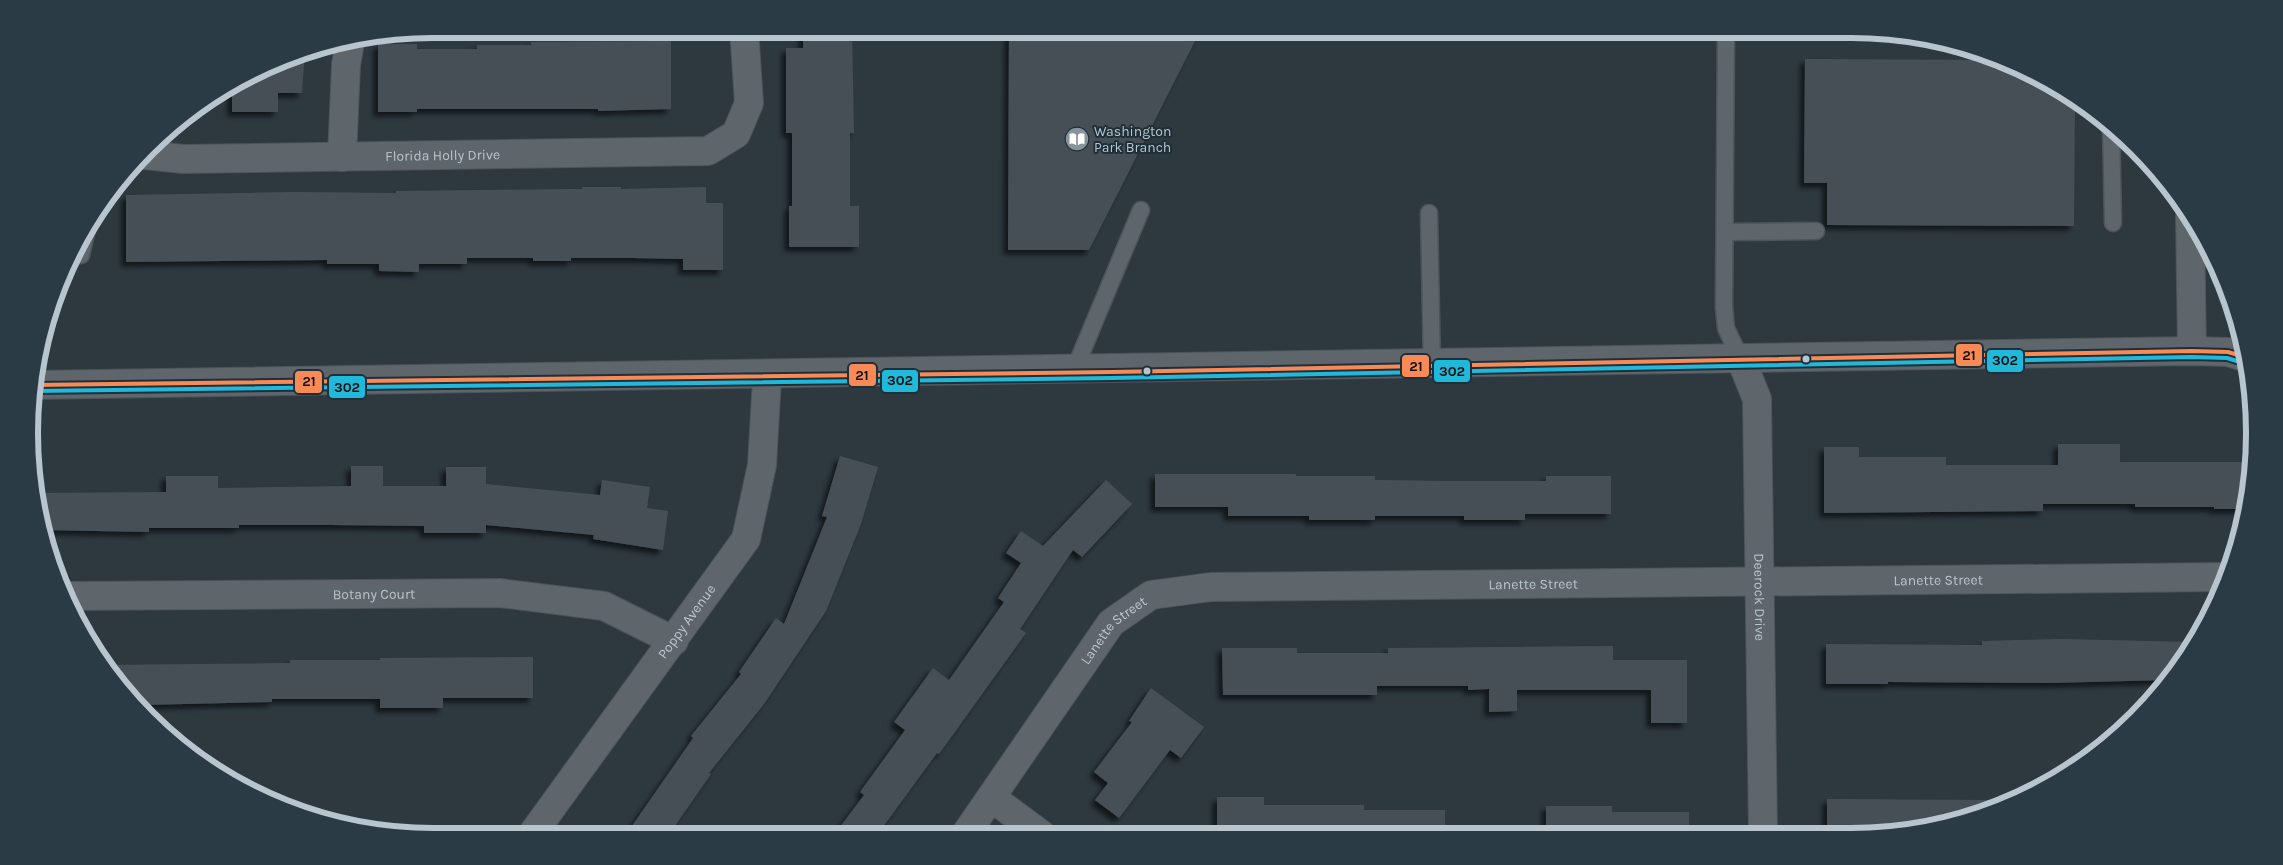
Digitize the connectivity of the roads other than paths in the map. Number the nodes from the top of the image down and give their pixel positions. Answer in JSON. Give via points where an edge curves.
{"nodes":[{"id":1,"x":745,"y":38,"type":"edge"},
{"id":2,"x":1726,"y":38,"type":"edge"},
{"id":3,"x":349,"y":46,"type":"edge"},
{"id":4,"x":2111,"y":136,"type":"edge"},
{"id":5,"x":150,"y":156,"type":"edge"},
{"id":6,"x":342,"y":158,"type":"junction"},
{"id":7,"x":1141,"y":210,"type":"dead end"},
{"id":8,"x":1429,"y":213,"type":"dead end"},
{"id":9,"x":2113,"y":223,"type":"dead end"},
{"id":10,"x":1816,"y":231,"type":"dead end"},
{"id":11,"x":2190,"y":231,"type":"edge"},
{"id":12,"x":1725,"y":232,"type":"junction"},
{"id":13,"x":82,"y":251,"type":"edge"},
{"id":14,"x":81,"y":254,"type":"dead end"},
{"id":15,"x":2192,"y":351,"type":"junction"},
{"id":16,"x":2237,"y":351,"type":"edge"},
{"id":17,"x":1742,"y":362,"type":"junction"},
{"id":18,"x":1432,"y":367,"type":"junction"},
{"id":19,"x":1073,"y":373,"type":"junction"},
{"id":20,"x":767,"y":378,"type":"junction"},
{"id":21,"x":41,"y":385,"type":"edge"},
{"id":22,"x":2218,"y":577,"type":"edge"},
{"id":23,"x":1759,"y":580,"type":"junction"},
{"id":24,"x":73,"y":596,"type":"edge"},
{"id":25,"x":674,"y":641,"type":"junction"},
{"id":26,"x":992,"y":798,"type":"junction"},
{"id":27,"x":537,"y":828,"type":"edge"},
{"id":28,"x":970,"y":828,"type":"edge"},
{"id":29,"x":1033,"y":828,"type":"edge"},
{"id":30,"x":1764,"y":828,"type":"edge"}],
"edges":[{"from":1,"to":6,"type":"street","name":"Florida Holly Drive","via":[[749,103],[736,134],[708,150]]},
{"from":2,"to":12,"type":"lane"},
{"from":3,"to":6,"type":"street"},
{"from":4,"to":9,"type":"lane"},
{"from":5,"to":6,"type":"street","name":"Florida Holly Drive"},
{"from":7,"to":19,"type":"lane"},
{"from":8,"to":18,"type":"lane"},
{"from":10,"to":12,"type":"lane"},
{"from":11,"to":15,"type":"street"},
{"from":12,"to":17,"type":"lane","via":[[1726,328]]},
{"from":13,"to":14,"type":"lane"},
{"from":15,"to":16,"type":"street"},
{"from":15,"to":17,"type":"street"},
{"from":17,"to":18,"type":"street"},
{"from":17,"to":23,"type":"street","name":"Deerock Drive","via":[[1756,399]]},
{"from":18,"to":19,"type":"street"},
{"from":19,"to":20,"type":"street"},
{"from":20,"to":21,"type":"street"},
{"from":20,"to":25,"type":"street","name":"Poppy Avenue","via":[[762,465],[746,539]]},
{"from":22,"to":23,"type":"street","name":"Lanette Street"},
{"from":23,"to":26,"type":"street","name":"Lanette Street","via":[[1211,587],[1151,595],[1111,623]]},
{"from":23,"to":30,"type":"street","name":"Deerock Drive"},
{"from":24,"to":25,"type":"street","name":"Botany Court","via":[[500,593],[604,606]]},
{"from":25,"to":27,"type":"street","name":"Poppy Avenue"},
{"from":26,"to":28,"type":"street","name":"Lanette Street"},
{"from":26,"to":29,"type":"street"}]}
